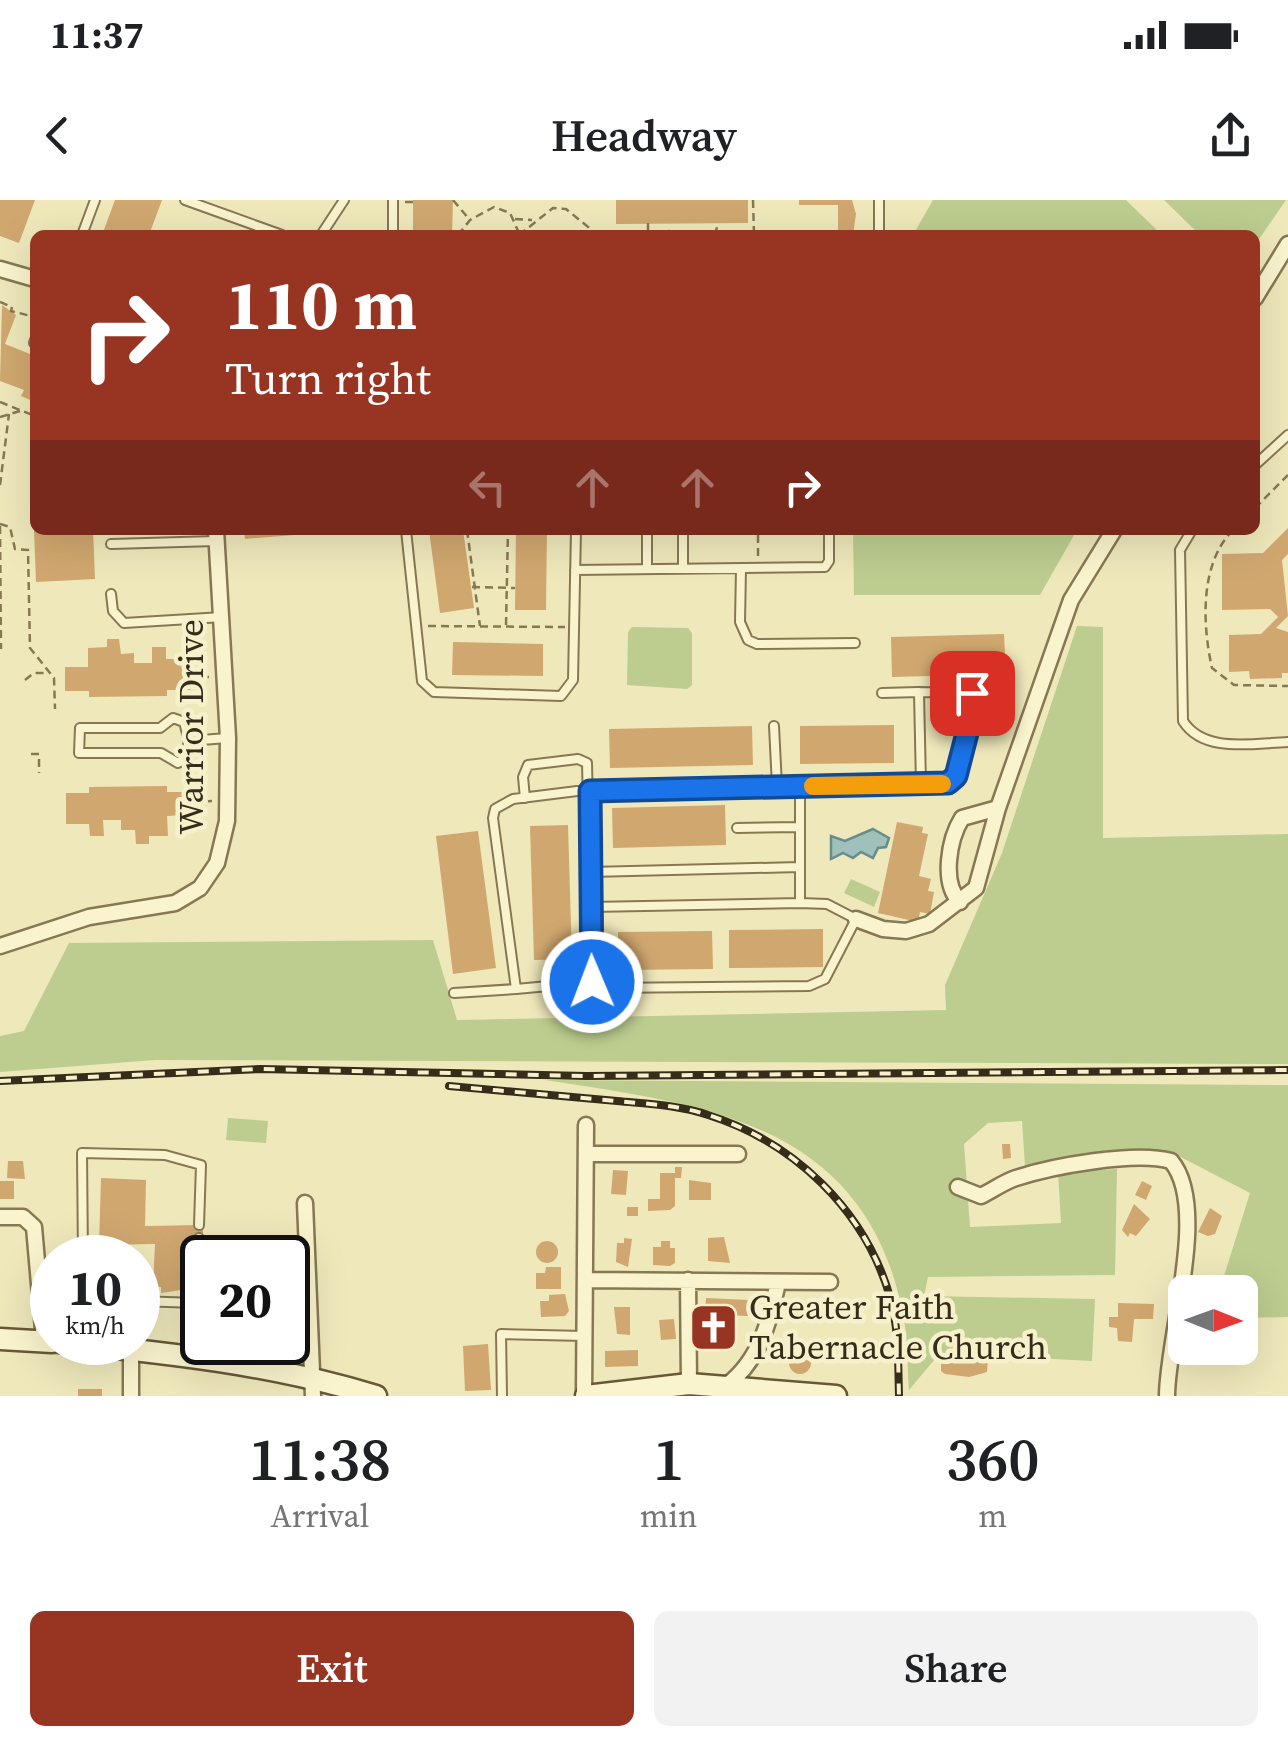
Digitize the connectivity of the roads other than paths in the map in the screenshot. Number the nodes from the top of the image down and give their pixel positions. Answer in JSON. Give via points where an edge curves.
{"nodes":[{"id":1,"x":95,"y":200,"type":"edge"},
{"id":2,"x":186,"y":200,"type":"edge"},
{"id":3,"x":344,"y":200,"type":"edge"},
{"id":4,"x":394,"y":200,"type":"edge"},
{"id":5,"x":879,"y":200,"type":"edge"},
{"id":6,"x":84,"y":230,"type":"edge"},
{"id":7,"x":268,"y":230,"type":"edge"},
{"id":8,"x":324,"y":230,"type":"edge"},
{"id":9,"x":393,"y":230,"type":"edge"},
{"id":10,"x":879,"y":230,"type":"edge"},
{"id":11,"x":1288,"y":244,"type":"edge"},
{"id":12,"x":0,"y":269,"type":"edge"},
{"id":13,"x":30,"y":278,"type":"edge"},
{"id":14,"x":1260,"y":290,"type":"edge"},
{"id":15,"x":1288,"y":435,"type":"edge"},
{"id":16,"x":1260,"y":460,"type":"edge"},
{"id":17,"x":407,"y":535,"type":"edge"},
{"id":18,"x":576,"y":535,"type":"edge"},
{"id":19,"x":647,"y":535,"type":"edge"},
{"id":20,"x":684,"y":535,"type":"edge"},
{"id":21,"x":829,"y":535,"type":"edge"},
{"id":22,"x":1111,"y":535,"type":"edge"},
{"id":23,"x":1189,"y":535,"type":"edge"},
{"id":24,"x":216,"y":536,"type":"edge"},
{"id":25,"x":110,"y":544,"type":"dead end"},
{"id":26,"x":647,"y":568,"type":"junction"},
{"id":27,"x":684,"y":568,"type":"junction"},
{"id":28,"x":741,"y":568,"type":"junction"},
{"id":29,"x":575,"y":570,"type":"junction"},
{"id":30,"x":111,"y":594,"type":"dead end"},
{"id":31,"x":222,"y":617,"type":"junction"},
{"id":32,"x":854,"y":643,"type":"dead end"},
{"id":33,"x":919,"y":692,"type":"junction"},
{"id":34,"x":882,"y":693,"type":"dead end"},
{"id":35,"x":774,"y":726,"type":"dead end"},
{"id":36,"x":228,"y":738,"type":"junction"},
{"id":37,"x":189,"y":740,"type":"junction"},
{"id":38,"x":1288,"y":742,"type":"edge"},
{"id":39,"x":921,"y":785,"type":"junction"},
{"id":40,"x":778,"y":786,"type":"junction"},
{"id":41,"x":800,"y":786,"type":"junction"},
{"id":42,"x":590,"y":791,"type":"junction"},
{"id":43,"x":525,"y":798,"type":"junction"},
{"id":44,"x":998,"y":808,"type":"junction"},
{"id":45,"x":799,"y":827,"type":"junction"},
{"id":46,"x":737,"y":828,"type":"dead end"},
{"id":47,"x":799,"y":867,"type":"junction"},
{"id":48,"x":590,"y":872,"type":"junction"},
{"id":49,"x":960,"y":902,"type":"junction"},
{"id":50,"x":800,"y":903,"type":"junction"},
{"id":51,"x":591,"y":907,"type":"junction"},
{"id":52,"x":856,"y":919,"type":"junction"},
{"id":53,"x":0,"y":946,"type":"edge"},
{"id":54,"x":592,"y":982,"type":"junction"},
{"id":55,"x":516,"y":989,"type":"junction"},
{"id":56,"x":454,"y":993,"type":"dead end"},
{"id":57,"x":586,"y":1126,"type":"dead end"},
{"id":58,"x":586,"y":1154,"type":"junction"},
{"id":59,"x":738,"y":1154,"type":"dead end"},
{"id":60,"x":958,"y":1187,"type":"dead end"},
{"id":61,"x":305,"y":1203,"type":"dead end"},
{"id":62,"x":0,"y":1216,"type":"edge"},
{"id":63,"x":199,"y":1225,"type":"dead end"},
{"id":64,"x":35,"y":1235,"type":"edge"},
{"id":65,"x":83,"y":1235,"type":"edge"},
{"id":66,"x":585,"y":1280,"type":"junction"},
{"id":67,"x":688,"y":1280,"type":"junction"},
{"id":68,"x":778,"y":1282,"type":"junction"},
{"id":69,"x":830,"y":1282,"type":"dead end"},
{"id":70,"x":585,"y":1336,"type":"junction"},
{"id":71,"x":0,"y":1339,"type":"edge"},
{"id":72,"x":30,"y":1341,"type":"edge"},
{"id":73,"x":131,"y":1365,"type":"edge"},
{"id":74,"x":227,"y":1365,"type":"edge"},
{"id":75,"x":690,"y":1384,"type":"junction"},
{"id":76,"x":726,"y":1385,"type":"junction"},
{"id":77,"x":312,"y":1386,"type":"edge"},
{"id":78,"x":131,"y":1396,"type":"edge"},
{"id":79,"x":376,"y":1396,"type":"edge"},
{"id":80,"x":502,"y":1396,"type":"edge"},
{"id":81,"x":585,"y":1396,"type":"edge"},
{"id":82,"x":820,"y":1396,"type":"edge"},
{"id":83,"x":836,"y":1396,"type":"edge"},
{"id":84,"x":1168,"y":1396,"type":"edge"}],
"edges":[{"from":1,"to":6,"type":"lane"},
{"from":2,"to":7,"type":"lane"},
{"from":3,"to":8,"type":"lane"},
{"from":4,"to":9,"type":"lane"},
{"from":5,"to":10,"type":"lane"},
{"from":11,"to":14,"type":"street"},
{"from":12,"to":13,"type":"street"},
{"from":15,"to":16,"type":"lane"},
{"from":17,"to":29,"type":"lane","via":[[422,681],[434,692],[560,696],[572,680]]},
{"from":18,"to":29,"type":"lane"},
{"from":19,"to":26,"type":"lane"},
{"from":20,"to":27,"type":"lane"},
{"from":21,"to":28,"type":"lane","via":[[824,567]]},
{"from":22,"to":44,"type":"street","via":[[1071,600]]},
{"from":23,"to":38,"type":"lane","via":[[1180,550],[1184,720],[1211,743]]},
{"from":24,"to":25,"type":"lane"},
{"from":24,"to":31,"type":"street","name":"Warrior Drive"},
{"from":26,"to":27,"type":"lane"},
{"from":26,"to":29,"type":"lane"},
{"from":27,"to":28,"type":"lane"},
{"from":28,"to":32,"type":"lane","via":[[740,622],[748,640]]},
{"from":30,"to":31,"type":"lane","via":[[113,611],[124,623]]},
{"from":31,"to":36,"type":"street","name":"Warrior Drive"},
{"from":33,"to":34,"type":"lane"},
{"from":33,"to":39,"type":"lane"},
{"from":33,"to":39,"type":"lane","via":[[972,693],[975,702],[956,776]]},
{"from":35,"to":40,"type":"lane"},
{"from":36,"to":37,"type":"lane"},
{"from":36,"to":53,"type":"street","name":"Warrior Drive","via":[[228,800],[217,863],[188,896],[89,917]]},
{"from":37,"to":37,"type":"lane","via":[[178,763],[160,754],[80,753],[80,728],[160,728],[173,718],[184,722]]},
{"from":39,"to":41,"type":"lane"},
{"from":40,"to":41,"type":"lane"},
{"from":40,"to":42,"type":"lane"},
{"from":41,"to":45,"type":"lane"},
{"from":42,"to":43,"type":"lane"},
{"from":42,"to":43,"type":"lane","via":[[587,763],[578,759],[528,766]]},
{"from":42,"to":48,"type":"lane"},
{"from":43,"to":55,"type":"lane","via":[[495,810],[493,818]]},
{"from":44,"to":49,"type":"street","via":[[976,888]]},
{"from":44,"to":49,"type":"street","via":[[962,818],[955,830],[948,882]]},
{"from":45,"to":46,"type":"lane"},
{"from":45,"to":47,"type":"lane"},
{"from":47,"to":48,"type":"lane"},
{"from":47,"to":50,"type":"lane"},
{"from":48,"to":51,"type":"lane"},
{"from":49,"to":52,"type":"street","via":[[906,932]]},
{"from":50,"to":51,"type":"lane"},
{"from":50,"to":52,"type":"lane","via":[[827,904]]},
{"from":51,"to":54,"type":"lane"},
{"from":52,"to":54,"type":"lane","via":[[824,979],[809,986],[601,988]]},
{"from":54,"to":55,"type":"lane"},
{"from":55,"to":56,"type":"lane"},
{"from":57,"to":58,"type":"street"},
{"from":58,"to":59,"type":"street"},
{"from":58,"to":66,"type":"street"},
{"from":60,"to":84,"type":"street","via":[[982,1196],[1055,1168],[1156,1157],[1175,1166],[1184,1186],[1187,1257],[1168,1357]]},
{"from":61,"to":77,"type":"street"},
{"from":62,"to":64,"type":"street","via":[[23,1217]]},
{"from":63,"to":65,"type":"lane","via":[[201,1166],[165,1155],[82,1154]]},
{"from":66,"to":67,"type":"street"},
{"from":66,"to":70,"type":"street"},
{"from":67,"to":68,"type":"street"},
{"from":67,"to":75,"type":"street"},
{"from":68,"to":69,"type":"street"},
{"from":68,"to":76,"type":"street","via":[[756,1355]]},
{"from":70,"to":80,"type":"lane","via":[[501,1334]]},
{"from":70,"to":81,"type":"street"},
{"from":71,"to":72,"type":"main road"},
{"from":73,"to":78,"type":"street"},
{"from":74,"to":77,"type":"main road"},
{"from":75,"to":76,"type":"main road"},
{"from":75,"to":81,"type":"main road"},
{"from":76,"to":82,"type":"main road"},
{"from":77,"to":79,"type":"main road"},
{"from":82,"to":83,"type":"main road"}]}
